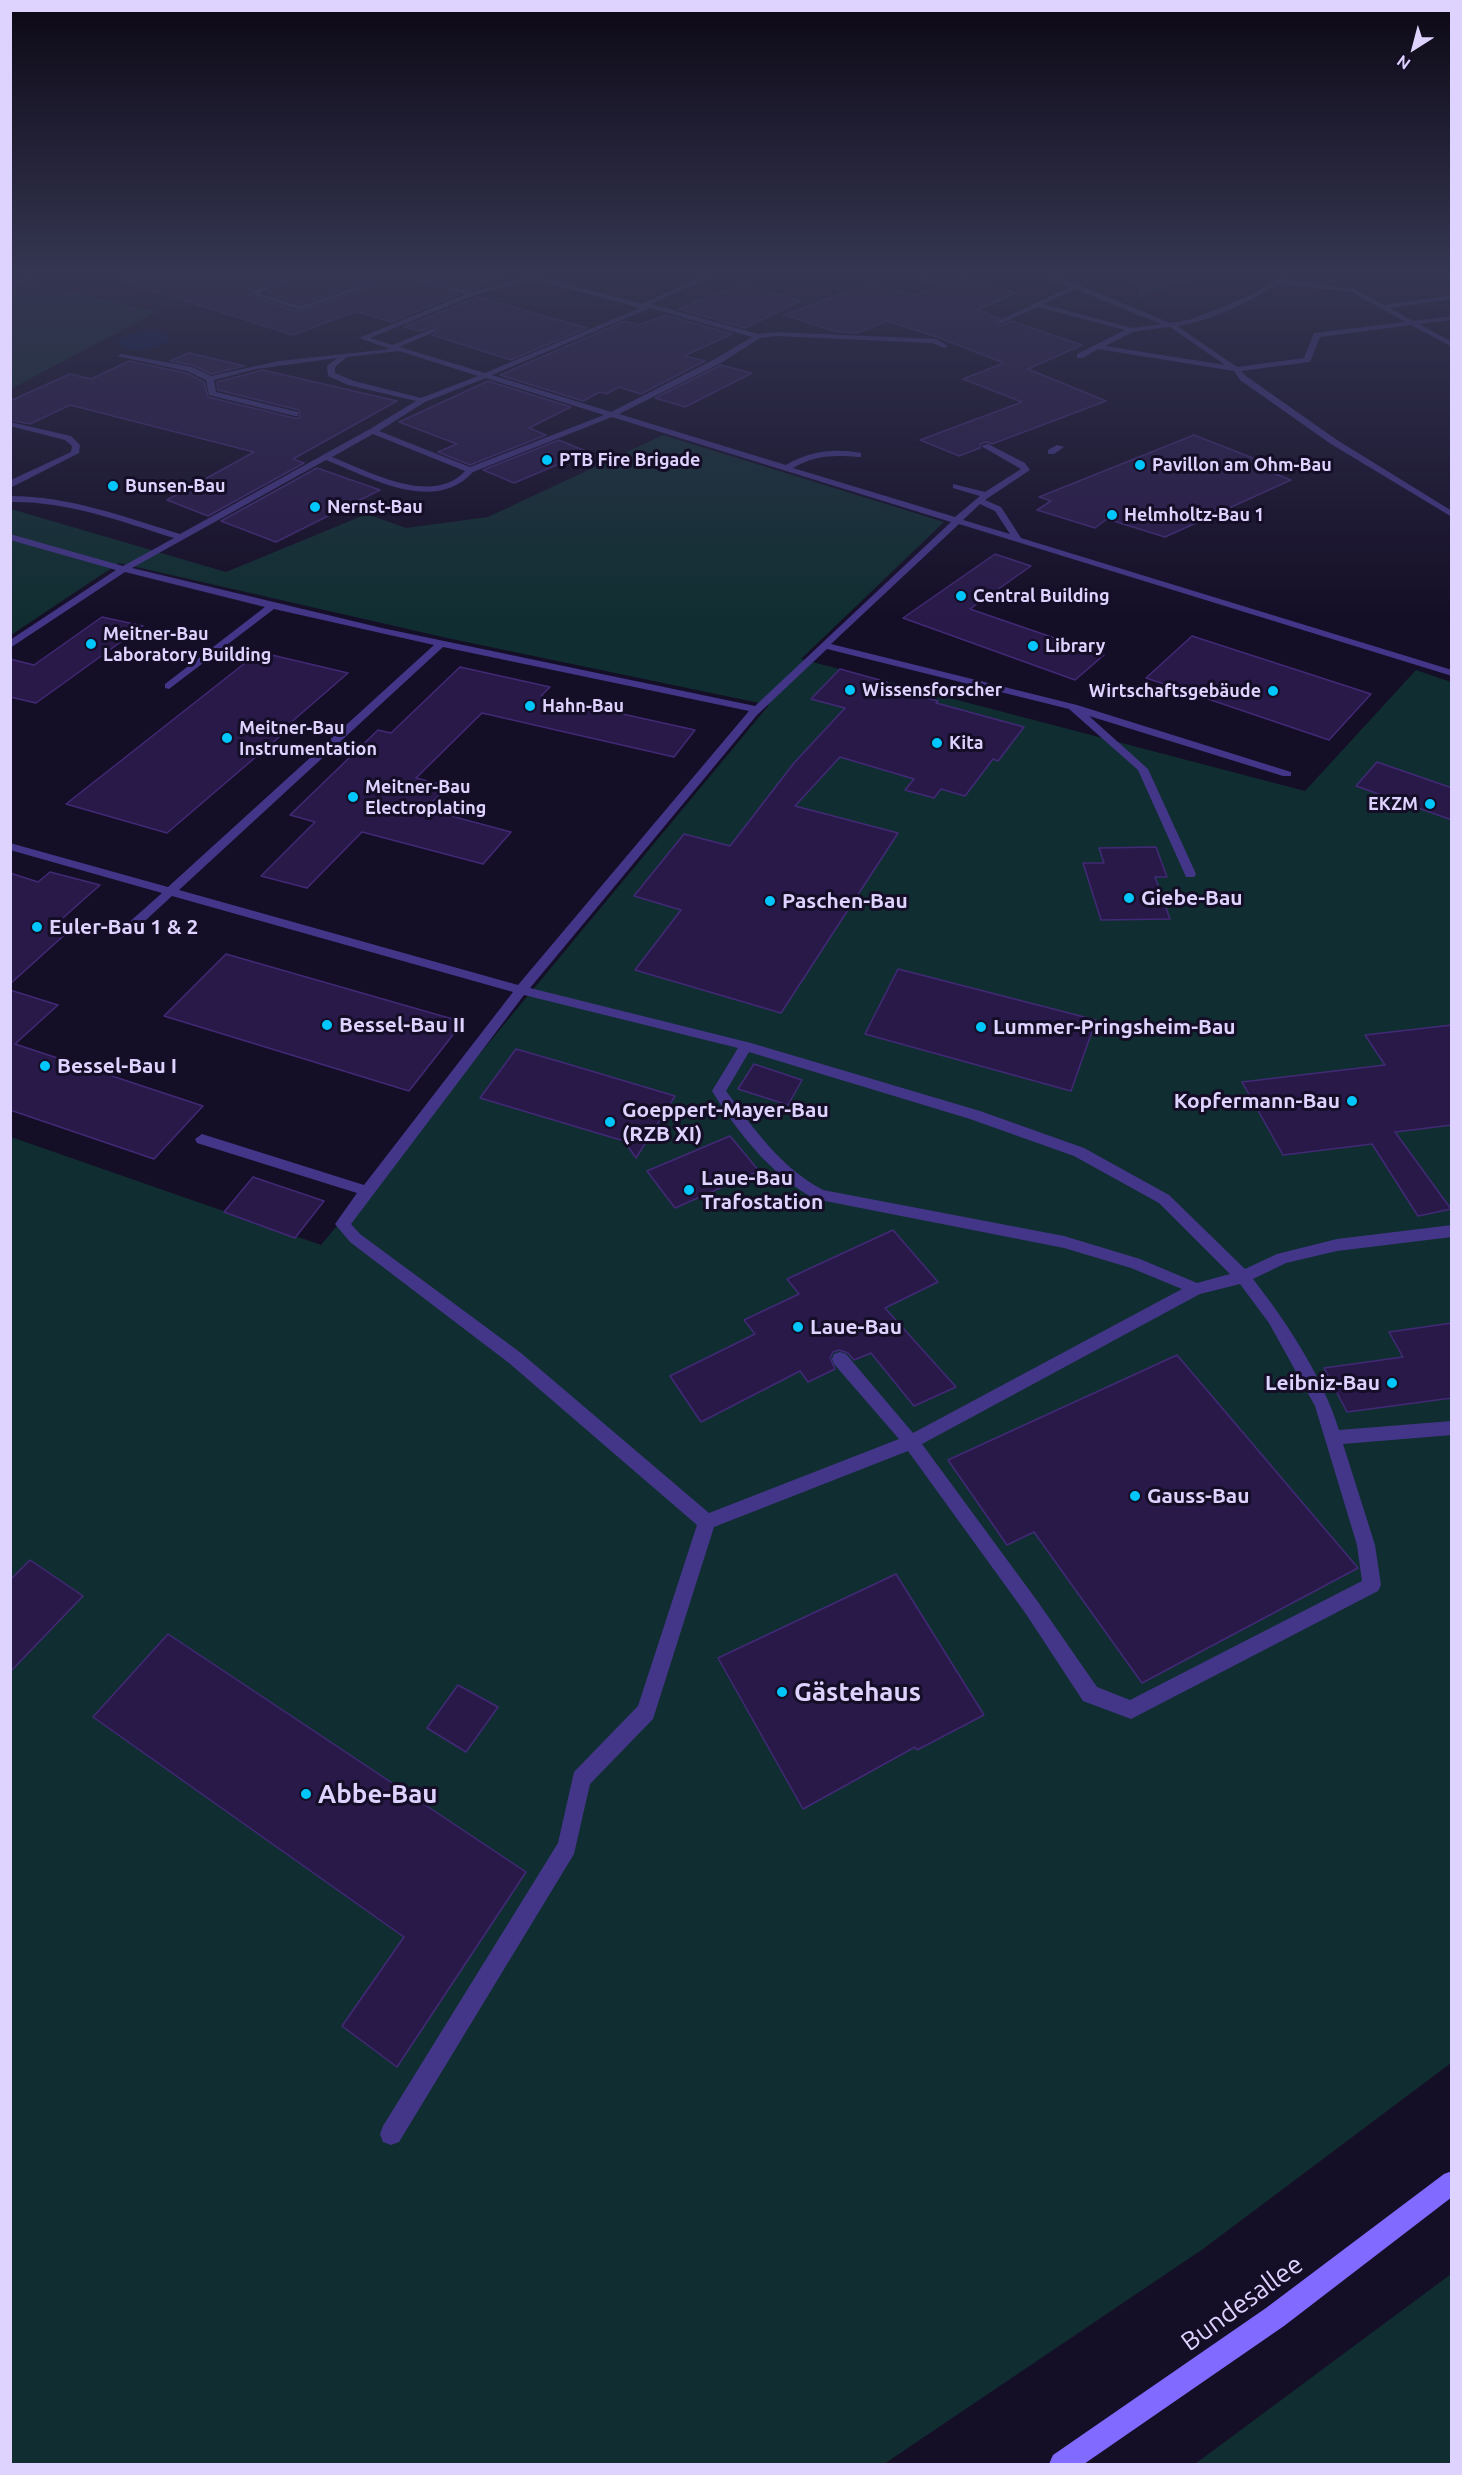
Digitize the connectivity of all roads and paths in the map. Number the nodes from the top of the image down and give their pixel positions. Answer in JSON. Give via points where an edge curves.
{"nodes":[{"id":1,"x":212,"y":390,"type":"edge"},
{"id":2,"x":382,"y":390,"type":"edge"},
{"id":3,"x":447,"y":390,"type":"edge"},
{"id":4,"x":537,"y":390,"type":"edge"},
{"id":5,"x":660,"y":390,"type":"edge"},
{"id":6,"x":1261,"y":390,"type":"edge"},
{"id":7,"x":422,"y":400,"type":"junction"},
{"id":8,"x":295,"y":414,"type":"dead end"},
{"id":9,"x":613,"y":414,"type":"junction"},
{"id":10,"x":10,"y":424,"type":"edge"},
{"id":11,"x":373,"y":431,"type":"junction"},
{"id":12,"x":985,"y":447,"type":"dead end"},
{"id":13,"x":1060,"y":447,"type":"dead end"},
{"id":14,"x":1051,"y":452,"type":"dead end"},
{"id":15,"x":858,"y":455,"type":"dead end"},
{"id":16,"x":325,"y":457,"type":"junction"},
{"id":17,"x":787,"y":468,"type":"junction"},
{"id":18,"x":470,"y":470,"type":"junction"},
{"id":19,"x":10,"y":486,"type":"edge"},
{"id":20,"x":956,"y":486,"type":"dead end"},
{"id":21,"x":983,"y":498,"type":"junction"},
{"id":22,"x":10,"y":499,"type":"edge"},
{"id":23,"x":1452,"y":514,"type":"edge"},
{"id":24,"x":956,"y":521,"type":"junction"},
{"id":25,"x":10,"y":537,"type":"edge"},
{"id":26,"x":181,"y":537,"type":"junction"},
{"id":27,"x":1019,"y":541,"type":"junction"},
{"id":28,"x":122,"y":570,"type":"junction"},
{"id":29,"x":274,"y":604,"type":"junction"},
{"id":30,"x":441,"y":643,"type":"junction"},
{"id":31,"x":10,"y":645,"type":"edge"},
{"id":32,"x":826,"y":646,"type":"junction"},
{"id":33,"x":1452,"y":673,"type":"edge"},
{"id":34,"x":169,"y":686,"type":"dead end"},
{"id":35,"x":1072,"y":707,"type":"junction"},
{"id":36,"x":756,"y":709,"type":"junction"},
{"id":37,"x":1287,"y":774,"type":"dead end"},
{"id":38,"x":10,"y":846,"type":"edge"},
{"id":39,"x":1190,"y":874,"type":"dead end"},
{"id":40,"x":171,"y":890,"type":"junction"},
{"id":41,"x":130,"y":928,"type":"dead end"},
{"id":42,"x":521,"y":990,"type":"junction"},
{"id":43,"x":746,"y":1046,"type":"junction"},
{"id":44,"x":202,"y":1139,"type":"dead end"},
{"id":45,"x":367,"y":1191,"type":"junction"},
{"id":46,"x":1452,"y":1232,"type":"edge"},
{"id":47,"x":1242,"y":1277,"type":"junction"},
{"id":48,"x":1196,"y":1289,"type":"junction"},
{"id":49,"x":840,"y":1359,"type":"dead end"},
{"id":50,"x":1452,"y":1428,"type":"edge"},
{"id":51,"x":1333,"y":1438,"type":"junction"},
{"id":52,"x":910,"y":1442,"type":"junction"},
{"id":53,"x":707,"y":1522,"type":"junction"},
{"id":54,"x":391,"y":2134,"type":"dead end"},
{"id":55,"x":1452,"y":2182,"type":"edge"},
{"id":56,"x":1062,"y":2464,"type":"edge"}],
"edges":[{"from":1,"to":8,"type":"street"},
{"from":2,"to":7,"type":"street"},
{"from":3,"to":7,"type":"street"},
{"from":4,"to":9,"type":"street"},
{"from":5,"to":9,"type":"street"},
{"from":6,"to":23,"type":"street","via":[[1334,442]]},
{"from":7,"to":11,"type":"street"},
{"from":9,"to":17,"type":"street"},
{"from":9,"to":18,"type":"street"},
{"from":10,"to":19,"type":"street","via":[[68,438],[76,445],[75,453]]},
{"from":11,"to":16,"type":"street"},
{"from":11,"to":18,"type":"street"},
{"from":12,"to":21,"type":"street","via":[[1026,470]]},
{"from":13,"to":14,"type":"street"},
{"from":15,"to":17,"type":"street","via":[[846,452],[807,456]]},
{"from":16,"to":18,"type":"street","via":[[419,490],[438,489],[467,476]]},
{"from":16,"to":26,"type":"street"},
{"from":17,"to":24,"type":"street"},
{"from":20,"to":21,"type":"street"},
{"from":21,"to":24,"type":"street"},
{"from":21,"to":27,"type":"street","via":[[998,509]]},
{"from":22,"to":26,"type":"street","via":[[58,503]]},
{"from":24,"to":27,"type":"street"},
{"from":24,"to":32,"type":"street"},
{"from":25,"to":28,"type":"street"},
{"from":26,"to":28,"type":"street"},
{"from":27,"to":33,"type":"street"},
{"from":28,"to":29,"type":"street"},
{"from":28,"to":31,"type":"street"},
{"from":29,"to":30,"type":"street"},
{"from":29,"to":34,"type":"street"},
{"from":30,"to":36,"type":"street"},
{"from":30,"to":40,"type":"street"},
{"from":32,"to":35,"type":"street"},
{"from":32,"to":36,"type":"street"},
{"from":35,"to":37,"type":"street"},
{"from":35,"to":39,"type":"street","via":[[1143,769]]},
{"from":36,"to":42,"type":"street"},
{"from":38,"to":40,"type":"street"},
{"from":40,"to":41,"type":"street"},
{"from":40,"to":42,"type":"street"},
{"from":42,"to":43,"type":"street"},
{"from":42,"to":45,"type":"street"},
{"from":43,"to":47,"type":"street","via":[[975,1115],[1079,1152],[1164,1199]]},
{"from":43,"to":48,"type":"street","via":[[719,1091],[783,1171],[806,1188],[820,1195],[1064,1242],[1135,1263]]},
{"from":44,"to":45,"type":"street"},
{"from":45,"to":53,"type":"street","via":[[342,1224],[355,1238],[515,1358]]},
{"from":46,"to":47,"type":"street","via":[[1337,1245],[1282,1258]]},
{"from":47,"to":48,"type":"street"},
{"from":47,"to":51,"type":"street","via":[[1275,1319],[1323,1405]]},
{"from":48,"to":52,"type":"street"},
{"from":49,"to":52,"type":"street"},
{"from":50,"to":51,"type":"street"},
{"from":51,"to":52,"type":"street","via":[[1366,1545],[1372,1586],[1131,1710],[1090,1694]]},
{"from":52,"to":53,"type":"street"},
{"from":53,"to":54,"type":"street","via":[[646,1712],[581,1779],[567,1847]]},
{"from":55,"to":56,"type":"main road","name":"Bundesallee","via":[[1275,2317]]}]}
